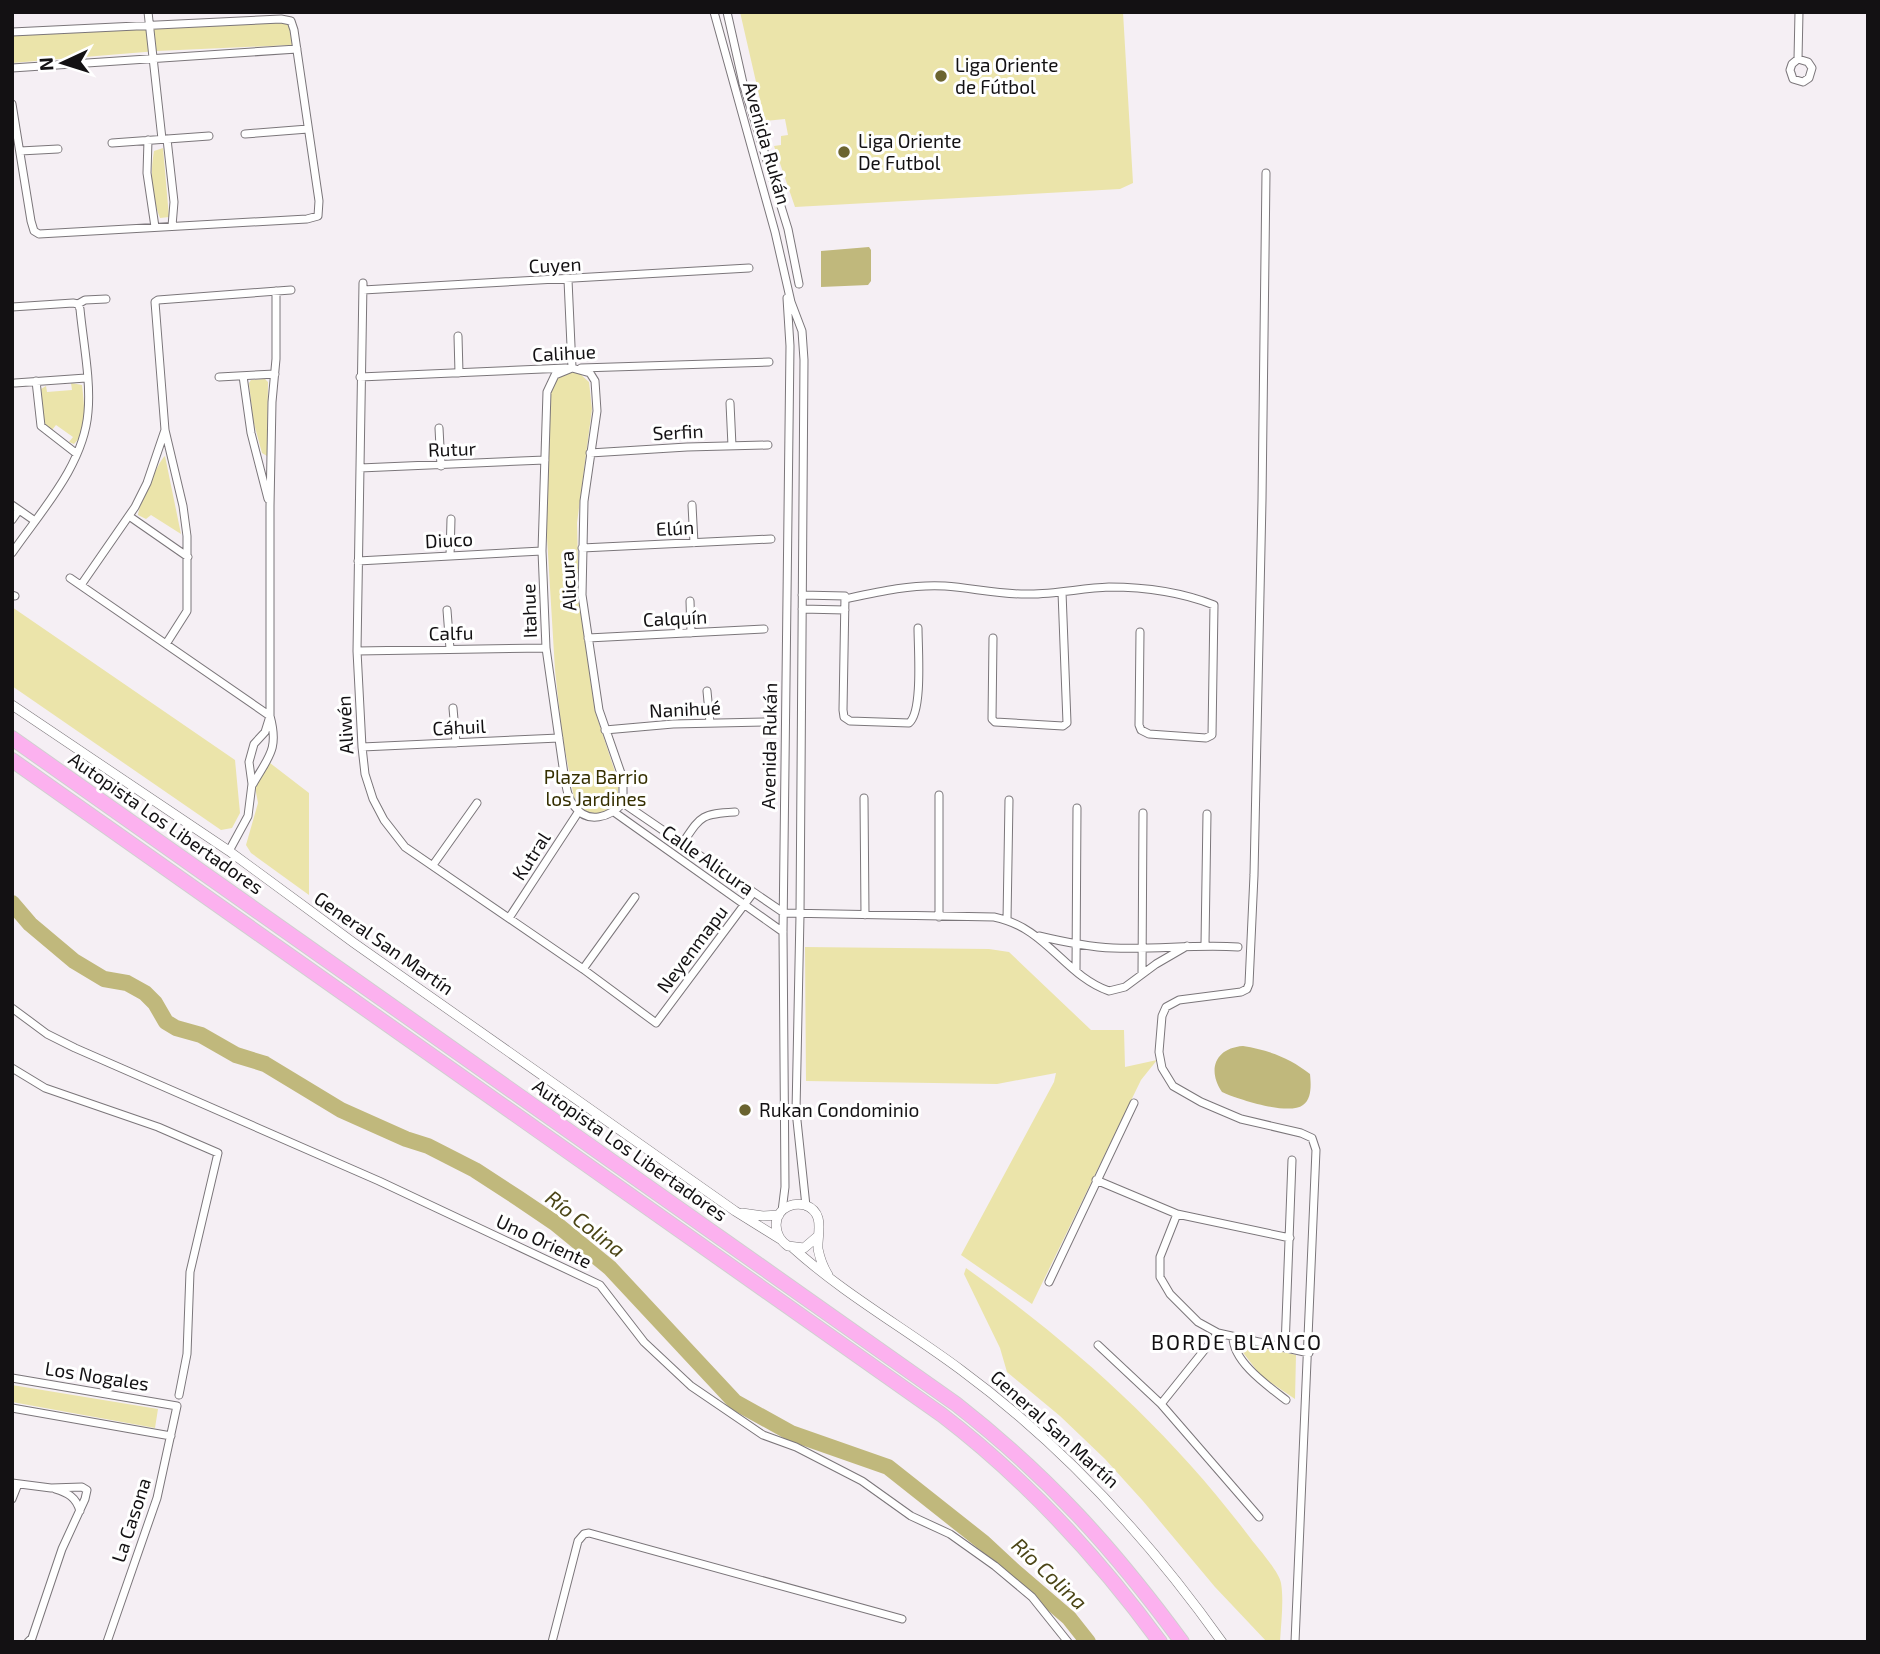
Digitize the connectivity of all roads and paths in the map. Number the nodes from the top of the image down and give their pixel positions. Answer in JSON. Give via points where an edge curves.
{"nodes":[{"id":1,"x":148,"y":12,"type":"edge"},
{"id":2,"x":714,"y":12,"type":"edge"},
{"id":3,"x":727,"y":12,"type":"edge"},
{"id":4,"x":1799,"y":12,"type":"edge"},
{"id":5,"x":150,"y":26,"type":"junction"},
{"id":6,"x":12,"y":32,"type":"edge"},
{"id":7,"x":297,"y":49,"type":"junction"},
{"id":8,"x":155,"y":58,"type":"junction"},
{"id":9,"x":1798,"y":60,"type":"dead end"},
{"id":10,"x":12,"y":68,"type":"edge"},
{"id":11,"x":12,"y":104,"type":"edge"},
{"id":12,"x":308,"y":129,"type":"junction"},
{"id":13,"x":245,"y":134,"type":"dead end"},
{"id":14,"x":209,"y":136,"type":"dead end"},
{"id":15,"x":164,"y":139,"type":"junction"},
{"id":16,"x":148,"y":141,"type":"junction"},
{"id":17,"x":113,"y":143,"type":"dead end"},
{"id":18,"x":58,"y":149,"type":"dead end"},
{"id":19,"x":20,"y":151,"type":"junction"},
{"id":20,"x":1266,"y":173,"type":"dead end"},
{"id":21,"x":172,"y":226,"type":"junction"},
{"id":22,"x":155,"y":227,"type":"junction"},
{"id":23,"x":749,"y":268,"type":"dead end"},
{"id":24,"x":568,"y":280,"type":"junction"},
{"id":25,"x":786,"y":282,"type":"junction"},
{"id":26,"x":799,"y":284,"type":"dead end"},
{"id":27,"x":363,"y":287,"type":"joint"},
{"id":28,"x":291,"y":290,"type":"dead end"},
{"id":29,"x":276,"y":291,"type":"junction"},
{"id":30,"x":106,"y":299,"type":"dead end"},
{"id":31,"x":78,"y":304,"type":"junction"},
{"id":32,"x":12,"y":307,"type":"edge"},
{"id":33,"x":458,"y":336,"type":"dead end"},
{"id":34,"x":769,"y":362,"type":"dead end"},
{"id":35,"x":572,"y":368,"type":"junction"},
{"id":36,"x":459,"y":373,"type":"junction"},
{"id":37,"x":275,"y":374,"type":"junction"},
{"id":38,"x":243,"y":376,"type":"junction"},
{"id":39,"x":219,"y":377,"type":"dead end"},
{"id":40,"x":360,"y":377,"type":"junction"},
{"id":41,"x":86,"y":378,"type":"junction"},
{"id":42,"x":36,"y":382,"type":"junction"},
{"id":43,"x":15,"y":383,"type":"dead end"},
{"id":44,"x":730,"y":403,"type":"dead end"},
{"id":45,"x":439,"y":428,"type":"dead end"},
{"id":46,"x":165,"y":430,"type":"junction"},
{"id":47,"x":768,"y":445,"type":"dead end"},
{"id":48,"x":732,"y":446,"type":"junction"},
{"id":49,"x":590,"y":453,"type":"junction"},
{"id":50,"x":77,"y":454,"type":"junction"},
{"id":51,"x":545,"y":460,"type":"junction"},
{"id":52,"x":441,"y":466,"type":"junction"},
{"id":53,"x":360,"y":468,"type":"junction"},
{"id":54,"x":692,"y":505,"type":"dead end"},
{"id":55,"x":270,"y":506,"type":"junction"},
{"id":56,"x":16,"y":508,"type":"edge"},
{"id":57,"x":129,"y":516,"type":"junction"},
{"id":58,"x":451,"y":519,"type":"dead end"},
{"id":59,"x":12,"y":520,"type":"edge"},
{"id":60,"x":35,"y":521,"type":"junction"},
{"id":61,"x":787,"y":534,"type":"junction"},
{"id":62,"x":802,"y":534,"type":"junction"},
{"id":63,"x":771,"y":538,"type":"dead end"},
{"id":64,"x":694,"y":542,"type":"junction"},
{"id":65,"x":582,"y":548,"type":"junction"},
{"id":66,"x":542,"y":551,"type":"junction"},
{"id":67,"x":12,"y":553,"type":"edge"},
{"id":68,"x":450,"y":556,"type":"junction"},
{"id":69,"x":188,"y":557,"type":"junction"},
{"id":70,"x":358,"y":561,"type":"junction"},
{"id":71,"x":71,"y":578,"type":"dead end"},
{"id":72,"x":81,"y":585,"type":"junction"},
{"id":73,"x":1062,"y":592,"type":"junction"},
{"id":74,"x":802,"y":595,"type":"junction"},
{"id":75,"x":845,"y":597,"type":"junction"},
{"id":76,"x":690,"y":601,"type":"dead end"},
{"id":77,"x":802,"y":609,"type":"junction"},
{"id":78,"x":447,"y":610,"type":"dead end"},
{"id":79,"x":845,"y":610,"type":"junction"},
{"id":80,"x":918,"y":628,"type":"dead end"},
{"id":81,"x":764,"y":629,"type":"dead end"},
{"id":82,"x":1140,"y":632,"type":"dead end"},
{"id":83,"x":691,"y":633,"type":"junction"},
{"id":84,"x":588,"y":638,"type":"junction"},
{"id":85,"x":993,"y":638,"type":"dead end"},
{"id":86,"x":166,"y":644,"type":"junction"},
{"id":87,"x":546,"y":648,"type":"junction"},
{"id":88,"x":450,"y":649,"type":"junction"},
{"id":89,"x":357,"y":650,"type":"junction"},
{"id":90,"x":708,"y":691,"type":"dead end"},
{"id":91,"x":12,"y":705,"type":"edge"},
{"id":92,"x":453,"y":708,"type":"dead end"},
{"id":93,"x":270,"y":716,"type":"junction"},
{"id":94,"x":766,"y":722,"type":"dead end"},
{"id":95,"x":710,"y":723,"type":"junction"},
{"id":96,"x":785,"y":723,"type":"junction"},
{"id":97,"x":801,"y":723,"type":"junction"},
{"id":98,"x":605,"y":730,"type":"junction"},
{"id":99,"x":12,"y":738,"type":"edge"},
{"id":100,"x":559,"y":738,"type":"junction"},
{"id":101,"x":456,"y":743,"type":"junction"},
{"id":102,"x":254,"y":744,"type":"junction"},
{"id":103,"x":362,"y":747,"type":"junction"},
{"id":104,"x":269,"y":754,"type":"junction"},
{"id":105,"x":12,"y":760,"type":"edge"},
{"id":106,"x":252,"y":784,"type":"junction"},
{"id":107,"x":939,"y":795,"type":"dead end"},
{"id":108,"x":864,"y":798,"type":"dead end"},
{"id":109,"x":1009,"y":800,"type":"dead end"},
{"id":110,"x":477,"y":803,"type":"dead end"},
{"id":111,"x":623,"y":803,"type":"junction"},
{"id":112,"x":1077,"y":808,"type":"dead end"},
{"id":113,"x":579,"y":811,"type":"junction"},
{"id":114,"x":614,"y":812,"type":"junction"},
{"id":115,"x":736,"y":812,"type":"dead end"},
{"id":116,"x":1143,"y":813,"type":"dead end"},
{"id":117,"x":1206,"y":814,"type":"dead end"},
{"id":118,"x":682,"y":844,"type":"junction"},
{"id":119,"x":229,"y":851,"type":"junction"},
{"id":120,"x":433,"y":865,"type":"junction"},
{"id":121,"x":753,"y":893,"type":"junction"},
{"id":122,"x":635,"y":897,"type":"dead end"},
{"id":123,"x":744,"y":905,"type":"junction"},
{"id":124,"x":784,"y":913,"type":"junction"},
{"id":125,"x":800,"y":915,"type":"junction"},
{"id":126,"x":865,"y":915,"type":"junction"},
{"id":127,"x":939,"y":917,"type":"junction"},
{"id":128,"x":509,"y":918,"type":"junction"},
{"id":129,"x":1007,"y":920,"type":"junction"},
{"id":130,"x":783,"y":932,"type":"junction"},
{"id":131,"x":1038,"y":936,"type":"junction"},
{"id":132,"x":1075,"y":944,"type":"junction"},
{"id":133,"x":1205,"y":944,"type":"junction"},
{"id":134,"x":1187,"y":946,"type":"junction"},
{"id":135,"x":1238,"y":947,"type":"dead end"},
{"id":136,"x":1141,"y":948,"type":"junction"},
{"id":137,"x":583,"y":969,"type":"junction"},
{"id":138,"x":1076,"y":970,"type":"junction"},
{"id":139,"x":1142,"y":974,"type":"junction"},
{"id":140,"x":12,"y":1008,"type":"edge"},
{"id":141,"x":656,"y":1023,"type":"joint"},
{"id":142,"x":784,"y":1055,"type":"junction"},
{"id":143,"x":797,"y":1055,"type":"junction"},
{"id":144,"x":12,"y":1068,"type":"edge"},
{"id":145,"x":1134,"y":1103,"type":"dead end"},
{"id":146,"x":1293,"y":1160,"type":"dead end"},
{"id":147,"x":1096,"y":1180,"type":"junction"},
{"id":148,"x":806,"y":1206,"type":"junction"},
{"id":149,"x":735,"y":1211,"type":"junction"},
{"id":150,"x":780,"y":1213,"type":"junction"},
{"id":151,"x":1177,"y":1214,"type":"junction"},
{"id":152,"x":818,"y":1236,"type":"junction"},
{"id":153,"x":1290,"y":1238,"type":"junction"},
{"id":154,"x":779,"y":1239,"type":"junction"},
{"id":155,"x":793,"y":1248,"type":"junction"},
{"id":156,"x":831,"y":1279,"type":"junction"},
{"id":157,"x":1049,"y":1282,"type":"dead end"},
{"id":158,"x":1218,"y":1333,"type":"junction"},
{"id":159,"x":1233,"y":1337,"type":"junction"},
{"id":160,"x":1098,"y":1345,"type":"dead end"},
{"id":161,"x":1285,"y":1348,"type":"junction"},
{"id":162,"x":1309,"y":1353,"type":"junction"},
{"id":163,"x":12,"y":1378,"type":"edge"},
{"id":164,"x":179,"y":1395,"type":"dead end"},
{"id":165,"x":1286,"y":1400,"type":"dead end"},
{"id":166,"x":1161,"y":1404,"type":"junction"},
{"id":167,"x":177,"y":1406,"type":"joint"},
{"id":168,"x":12,"y":1408,"type":"edge"},
{"id":169,"x":171,"y":1436,"type":"junction"},
{"id":170,"x":15,"y":1483,"type":"edge"},
{"id":171,"x":51,"y":1488,"type":"junction"},
{"id":172,"x":12,"y":1499,"type":"edge"},
{"id":173,"x":80,"y":1511,"type":"junction"},
{"id":174,"x":1259,"y":1517,"type":"dead end"},
{"id":175,"x":902,"y":1619,"type":"dead end"},
{"id":176,"x":28,"y":1642,"type":"edge"},
{"id":177,"x":107,"y":1642,"type":"edge"},
{"id":178,"x":552,"y":1642,"type":"edge"},
{"id":179,"x":1068,"y":1642,"type":"edge"},
{"id":180,"x":1160,"y":1642,"type":"edge"},
{"id":181,"x":1182,"y":1642,"type":"edge"},
{"id":182,"x":1222,"y":1642,"type":"edge"},
{"id":183,"x":1294,"y":1642,"type":"edge"}],
"edges":[{"from":1,"to":5,"type":"street"},
{"from":2,"to":25,"type":"street","name":"Avenida Rukán"},
{"from":3,"to":26,"type":"street"},
{"from":4,"to":9,"type":"street"},
{"from":5,"to":6,"type":"street"},
{"from":5,"to":7,"type":"street","via":[[287,19],[293,23]]},
{"from":5,"to":8,"type":"street"},
{"from":7,"to":8,"type":"street"},
{"from":7,"to":12,"type":"street"},
{"from":8,"to":10,"type":"street"},
{"from":8,"to":15,"type":"street"},
{"from":11,"to":19,"type":"street"},
{"from":12,"to":13,"type":"street"},
{"from":12,"to":21,"type":"street","via":[[319,201],[315,218]]},
{"from":14,"to":15,"type":"street"},
{"from":15,"to":16,"type":"street"},
{"from":15,"to":21,"type":"street","via":[[174,202]]},
{"from":16,"to":17,"type":"street"},
{"from":16,"to":22,"type":"street","via":[[147,173]]},
{"from":18,"to":19,"type":"street"},
{"from":19,"to":22,"type":"street","via":[[31,221],[39,234]]},
{"from":20,"to":162,"type":"street","via":[[1249,984],[1241,992],[1170,1004],[1162,1016],[1159,1052],[1166,1076],[1178,1090],[1241,1119],[1312,1138],[1316,1150]]},
{"from":21,"to":22,"type":"street"},
{"from":23,"to":24,"type":"street","name":"Cuyen"},
{"from":24,"to":27,"type":"street","name":"Cuyen"},
{"from":24,"to":35,"type":"street"},
{"from":25,"to":61,"type":"street","name":"Avenida Rukán","via":[[790,346]]},
{"from":25,"to":62,"type":"street","name":"Avenida Rukán","via":[[802,331],[804,360]]},
{"from":27,"to":40,"type":"street","name":"Aliwén"},
{"from":28,"to":29,"type":"street"},
{"from":29,"to":37,"type":"street"},
{"from":29,"to":46,"type":"street","via":[[155,302]]},
{"from":30,"to":31,"type":"street"},
{"from":31,"to":32,"type":"street"},
{"from":31,"to":41,"type":"street"},
{"from":33,"to":36,"type":"street"},
{"from":34,"to":35,"type":"street","name":"Calihue"},
{"from":35,"to":36,"type":"street","name":"Calihue"},
{"from":35,"to":49,"type":"street","name":"Alicura","via":[[590,373],[595,381],[597,411]]},
{"from":35,"to":51,"type":"street","name":"Itahue","via":[[555,374],[547,392]]},
{"from":36,"to":40,"type":"street","name":"Calihue"},
{"from":37,"to":38,"type":"street"},
{"from":37,"to":55,"type":"street"},
{"from":38,"to":39,"type":"street"},
{"from":38,"to":55,"type":"street","via":[[251,433]]},
{"from":40,"to":53,"type":"street","name":"Aliwén"},
{"from":41,"to":42,"type":"street"},
{"from":41,"to":50,"type":"street","via":[[88,414]]},
{"from":42,"to":43,"type":"street"},
{"from":42,"to":50,"type":"street","via":[[41,426]]},
{"from":44,"to":48,"type":"street"},
{"from":45,"to":52,"type":"street"},
{"from":46,"to":57,"type":"street","via":[[147,483]]},
{"from":46,"to":69,"type":"street","via":[[183,506]]},
{"from":47,"to":48,"type":"street","name":"Serfin"},
{"from":48,"to":49,"type":"street","name":"Serfin"},
{"from":49,"to":65,"type":"street","name":"Alicura"},
{"from":50,"to":60,"type":"street"},
{"from":51,"to":52,"type":"street","name":"Rutur"},
{"from":51,"to":66,"type":"street","name":"Itahue"},
{"from":52,"to":53,"type":"street","name":"Rutur"},
{"from":53,"to":70,"type":"street","name":"Aliwén"},
{"from":54,"to":64,"type":"street"},
{"from":55,"to":93,"type":"street"},
{"from":56,"to":59,"type":"street"},
{"from":56,"to":60,"type":"street"},
{"from":57,"to":69,"type":"street"},
{"from":57,"to":72,"type":"street"},
{"from":58,"to":68,"type":"street"},
{"from":60,"to":67,"type":"street"},
{"from":61,"to":62,"type":"street"},
{"from":61,"to":96,"type":"street","name":"Avenida Rukán"},
{"from":62,"to":74,"type":"street","name":"Avenida Rukán"},
{"from":63,"to":64,"type":"street","name":"Elún"},
{"from":64,"to":65,"type":"street","name":"Elún"},
{"from":65,"to":84,"type":"street","name":"Alicura"},
{"from":66,"to":68,"type":"street","name":"Diuco"},
{"from":66,"to":87,"type":"street","name":"Itahue"},
{"from":68,"to":70,"type":"street","name":"Diuco"},
{"from":69,"to":86,"type":"street","via":[[187,611]]},
{"from":70,"to":89,"type":"street","name":"Aliwén"},
{"from":71,"to":72,"type":"street"},
{"from":72,"to":86,"type":"street"},
{"from":73,"to":75,"type":"street","via":[[1010,594],[943,586]]},
{"from":73,"to":82,"type":"street","via":[[1138,588],[1214,605],[1212,735],[1141,730]]},
{"from":73,"to":85,"type":"street","via":[[1067,723],[1063,726],[992,719]]},
{"from":74,"to":75,"type":"street"},
{"from":74,"to":77,"type":"street","name":"Avenida Rukán"},
{"from":75,"to":79,"type":"street"},
{"from":76,"to":83,"type":"street"},
{"from":77,"to":79,"type":"street"},
{"from":77,"to":97,"type":"street","name":"Avenida Rukán"},
{"from":78,"to":88,"type":"street"},
{"from":79,"to":80,"type":"street","via":[[844,717],[850,721],[909,723],[914,719]]},
{"from":81,"to":83,"type":"street","name":"Calquín"},
{"from":83,"to":84,"type":"street","name":"Calquín"},
{"from":84,"to":98,"type":"street","name":"Alicura"},
{"from":86,"to":93,"type":"street"},
{"from":87,"to":88,"type":"street","name":"Calfu"},
{"from":87,"to":100,"type":"street","name":"Itahue"},
{"from":88,"to":89,"type":"street","name":"Calfu"},
{"from":89,"to":103,"type":"street","name":"Aliwén"},
{"from":90,"to":95,"type":"street"},
{"from":91,"to":119,"type":"street","name":"General San Martín"},
{"from":92,"to":101,"type":"street"},
{"from":93,"to":102,"type":"street","via":[[265,732]]},
{"from":93,"to":104,"type":"street","via":[[275,737]]},
{"from":94,"to":95,"type":"street","name":"Nanihué"},
{"from":95,"to":98,"type":"street","name":"Nanihué"},
{"from":96,"to":97,"type":"street"},
{"from":96,"to":124,"type":"street","name":"Avenida Rukán"},
{"from":97,"to":125,"type":"street","name":"Avenida Rukán"},
{"from":98,"to":111,"type":"street","name":"Alicura","via":[[623,779]]},
{"from":99,"to":181,"type":"highway","name":"Autopista Los Libertadores","via":[[956,1404],[1074,1509]]},
{"from":100,"to":101,"type":"street","name":"Cáhuil"},
{"from":100,"to":113,"type":"street","name":"Itahue","via":[[568,793]]},
{"from":101,"to":103,"type":"street","name":"Cáhuil"},
{"from":102,"to":104,"type":"street"},
{"from":102,"to":106,"type":"street","via":[[249,762]]},
{"from":103,"to":120,"type":"street","name":"Aliwén","via":[[369,786],[384,820],[405,847]]},
{"from":104,"to":106,"type":"street"},
{"from":105,"to":180,"type":"highway","name":"Autopista Los Libertadores","via":[[942,1415],[1055,1514]]},
{"from":106,"to":119,"type":"street","via":[[248,816]]},
{"from":107,"to":127,"type":"street"},
{"from":108,"to":126,"type":"street"},
{"from":109,"to":129,"type":"street"},
{"from":110,"to":120,"type":"street"},
{"from":111,"to":114,"type":"street"},
{"from":111,"to":118,"type":"street","name":"Calle Alicura"},
{"from":112,"to":132,"type":"street"},
{"from":113,"to":114,"type":"street","via":[[590,817]]},
{"from":113,"to":128,"type":"street","name":"Kutral"},
{"from":114,"to":123,"type":"street","name":"Calle Alicura"},
{"from":115,"to":118,"type":"street","via":[[700,818]]},
{"from":116,"to":136,"type":"street"},
{"from":117,"to":133,"type":"street"},
{"from":118,"to":121,"type":"street","name":"Calle Alicura"},
{"from":119,"to":149,"type":"street","name":"General San Martín"},
{"from":120,"to":128,"type":"street","name":"Aliwén"},
{"from":121,"to":123,"type":"street","name":"Neyenmapu"},
{"from":121,"to":124,"type":"street","name":"Calle Alicura"},
{"from":122,"to":137,"type":"street"},
{"from":123,"to":130,"type":"street","name":"Calle Alicura"},
{"from":123,"to":141,"type":"street","name":"Neyenmapu"},
{"from":124,"to":125,"type":"street"},
{"from":124,"to":130,"type":"street","name":"Avenida Rukán"},
{"from":125,"to":126,"type":"street"},
{"from":125,"to":143,"type":"street","name":"Avenida Rukán"},
{"from":126,"to":127,"type":"street"},
{"from":127,"to":129,"type":"street"},
{"from":128,"to":137,"type":"street","name":"Aliwén"},
{"from":129,"to":131,"type":"street"},
{"from":130,"to":142,"type":"street","name":"Avenida Rukán"},
{"from":131,"to":132,"type":"street"},
{"from":131,"to":138,"type":"street"},
{"from":132,"to":136,"type":"street"},
{"from":132,"to":138,"type":"street"},
{"from":133,"to":134,"type":"street"},
{"from":133,"to":135,"type":"street"},
{"from":134,"to":136,"type":"street"},
{"from":134,"to":139,"type":"street"},
{"from":136,"to":139,"type":"street"},
{"from":137,"to":141,"type":"street","name":"Aliwén"},
{"from":138,"to":139,"type":"street","via":[[1109,991],[1121,989]]},
{"from":140,"to":179,"type":"street","name":"Uno Oriente","via":[[75,1048],[379,1181],[600,1285],[644,1342],[691,1386],[763,1436],[796,1447],[862,1481],[911,1516],[950,1534],[1032,1597]]},
{"from":142,"to":143,"type":"street"},
{"from":142,"to":150,"type":"street","name":"Avenida Rukán","via":[[785,1186]]},
{"from":143,"to":148,"type":"street","name":"Avenida Rukán","via":[[796,1126]]},
{"from":144,"to":164,"type":"street","via":[[45,1088],[218,1153],[190,1272],[187,1354]]},
{"from":145,"to":147,"type":"street"},
{"from":146,"to":153,"type":"street"},
{"from":147,"to":151,"type":"street"},
{"from":147,"to":157,"type":"street"},
{"from":148,"to":150,"type":"street","via":[[791,1205]]},
{"from":148,"to":152,"type":"street","via":[[819,1219]]},
{"from":149,"to":150,"type":"street","name":"General San Martín"},
{"from":149,"to":154,"type":"street","name":"General San Martín"},
{"from":150,"to":154,"type":"street","via":[[776,1225]]},
{"from":151,"to":153,"type":"street"},
{"from":151,"to":158,"type":"street","via":[[1160,1257],[1160,1277],[1198,1322]]},
{"from":152,"to":155,"type":"street","via":[[804,1248]]},
{"from":152,"to":156,"type":"street","via":[[821,1262]]},
{"from":153,"to":161,"type":"street"},
{"from":154,"to":155,"type":"street"},
{"from":155,"to":156,"type":"street","name":"General San Martín"},
{"from":156,"to":182,"type":"street","name":"General San Martín","via":[[961,1370],[1054,1446],[1151,1548]]},
{"from":158,"to":159,"type":"street"},
{"from":158,"to":166,"type":"street"},
{"from":159,"to":161,"type":"street"},
{"from":159,"to":165,"type":"street","via":[[1233,1347],[1258,1379]]},
{"from":160,"to":166,"type":"street"},
{"from":161,"to":162,"type":"street"},
{"from":162,"to":183,"type":"street"},
{"from":163,"to":167,"type":"street","name":"Los Nogales"},
{"from":166,"to":174,"type":"street"},
{"from":167,"to":169,"type":"street","name":"La Casona"},
{"from":168,"to":169,"type":"street"},
{"from":169,"to":177,"type":"street","name":"La Casona","via":[[157,1498]]},
{"from":170,"to":171,"type":"street"},
{"from":170,"to":172,"type":"street"},
{"from":171,"to":173,"type":"street","via":[[73,1497]]},
{"from":171,"to":173,"type":"street","via":[[87,1490]]},
{"from":173,"to":176,"type":"street"},
{"from":175,"to":178,"type":"street","via":[[589,1533],[578,1541]]}]}
